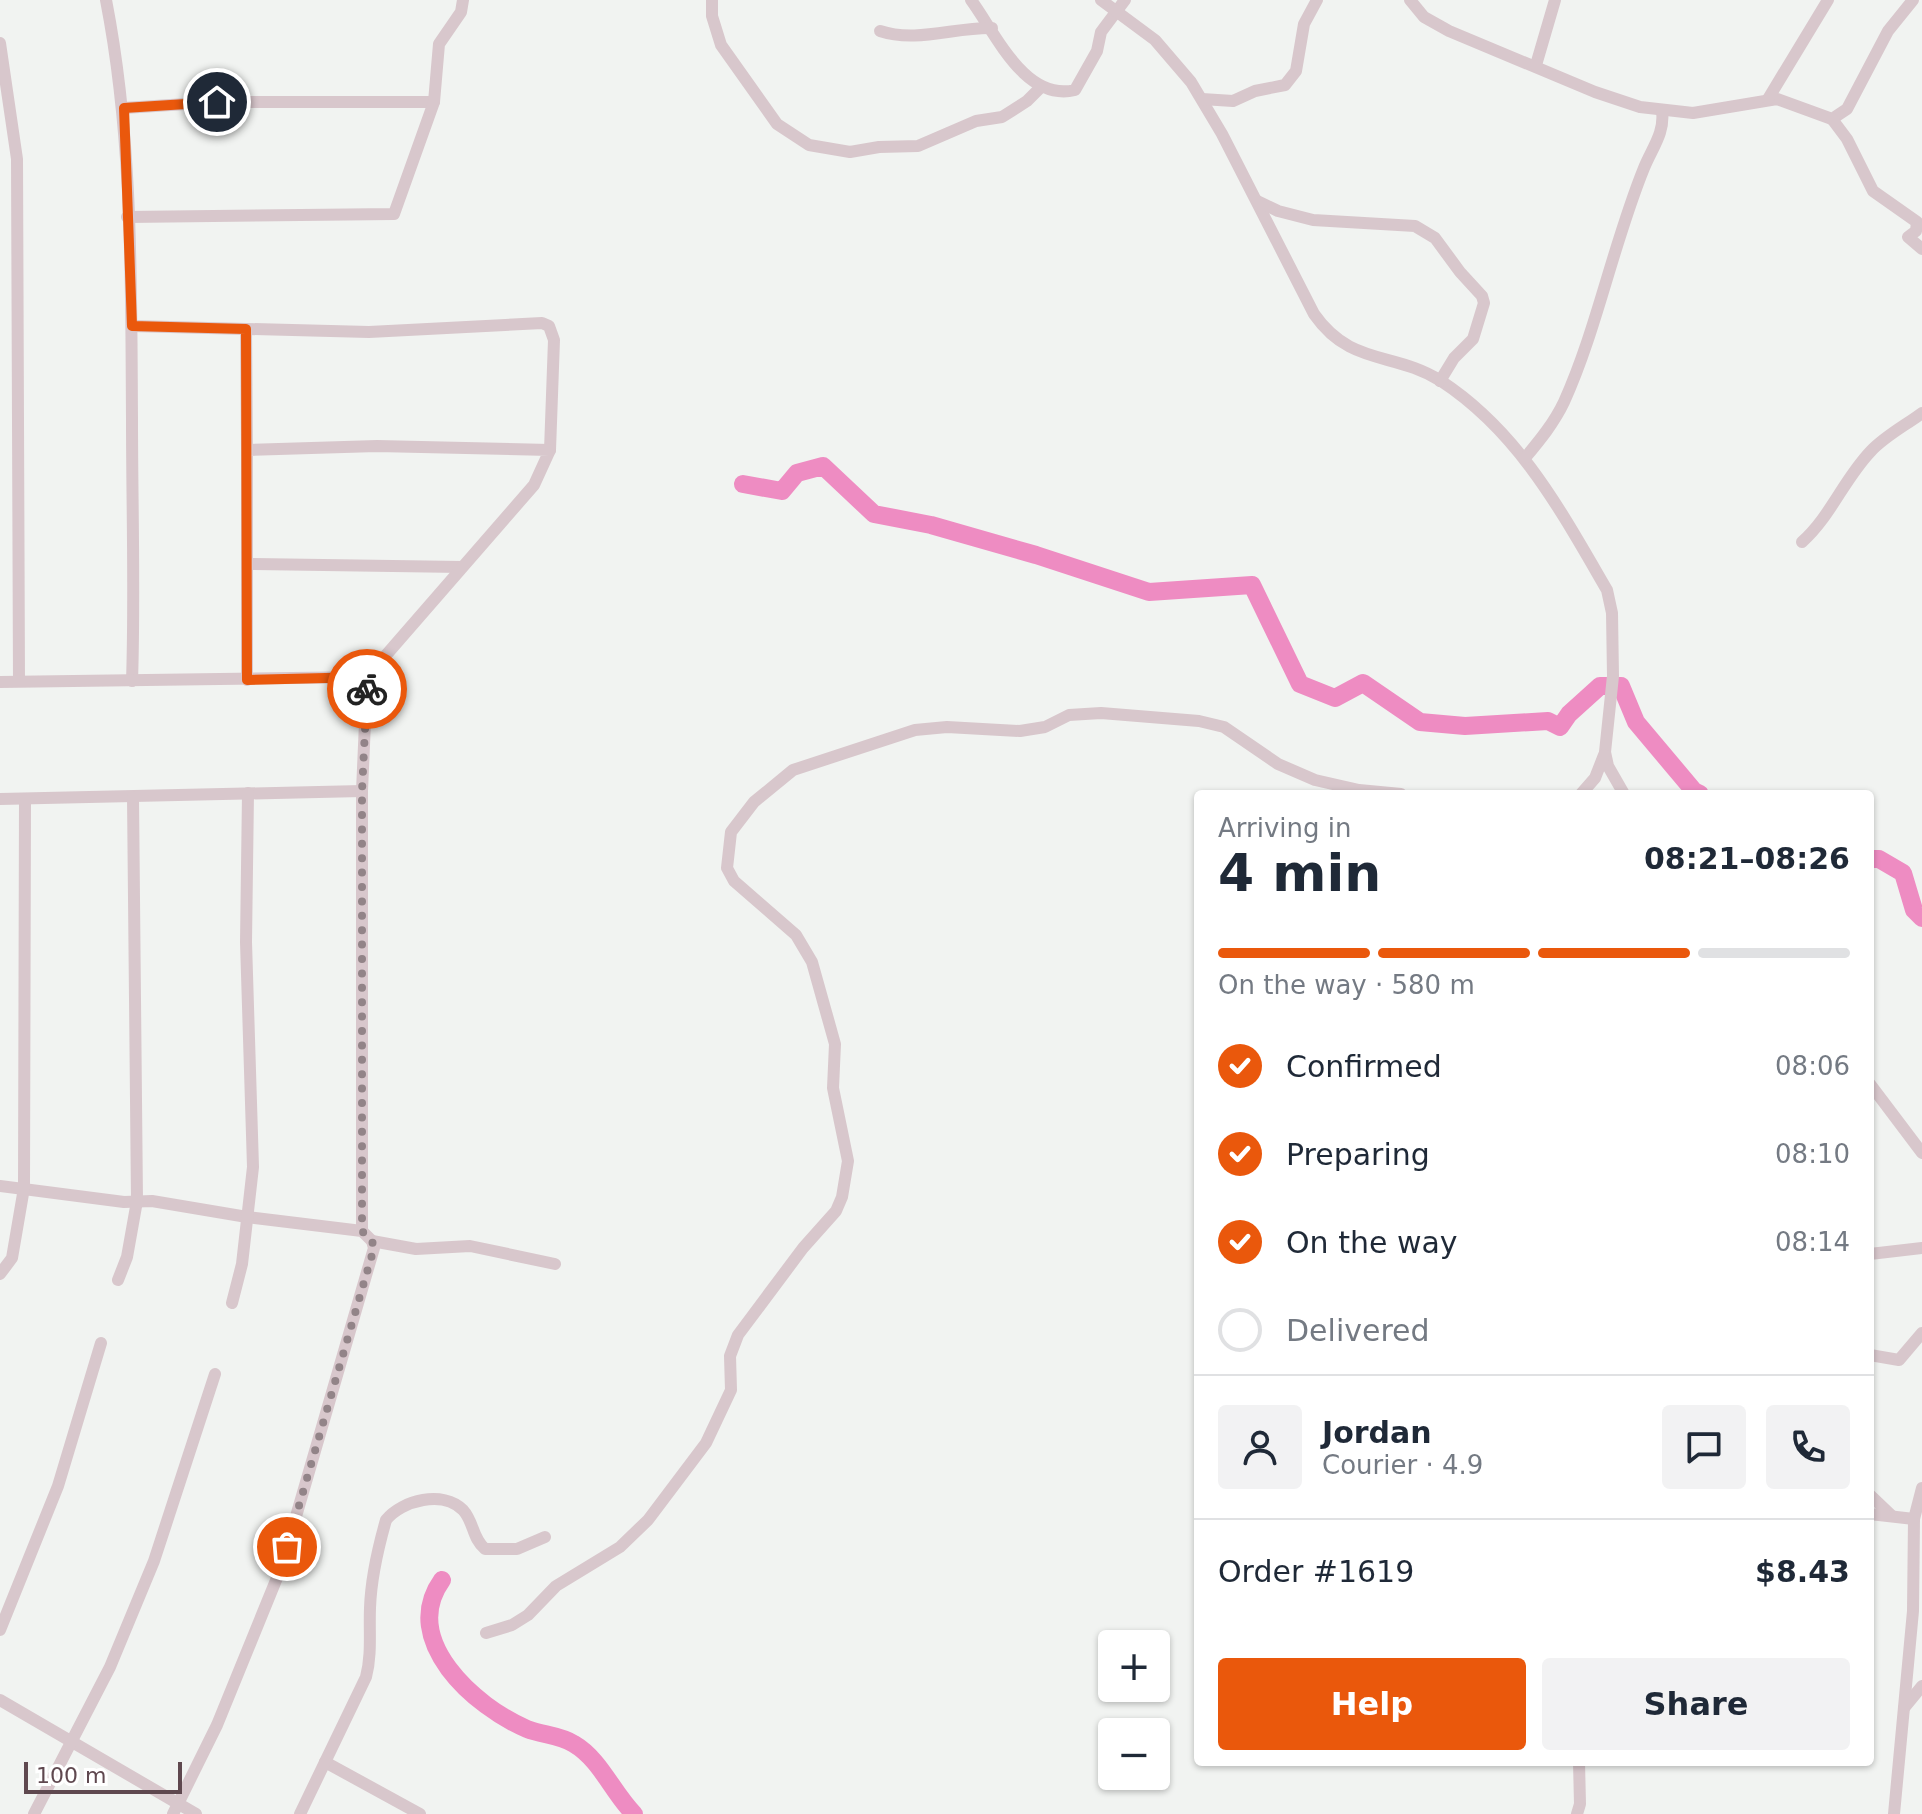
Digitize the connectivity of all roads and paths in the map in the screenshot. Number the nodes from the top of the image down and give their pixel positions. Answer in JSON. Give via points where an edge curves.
{"nodes":[{"id":1,"x":106,"y":0,"type":"edge"},
{"id":2,"x":463,"y":0,"type":"edge"},
{"id":3,"x":712,"y":0,"type":"edge"},
{"id":4,"x":971,"y":0,"type":"edge"},
{"id":5,"x":1101,"y":0,"type":"edge"},
{"id":6,"x":1317,"y":0,"type":"edge"},
{"id":7,"x":1410,"y":0,"type":"edge"},
{"id":8,"x":1555,"y":0,"type":"edge"},
{"id":9,"x":1828,"y":0,"type":"edge"},
{"id":10,"x":1913,"y":0,"type":"edge"},
{"id":11,"x":1122,"y":5,"type":"edge"},
{"id":12,"x":992,"y":28,"type":"junction"},
{"id":13,"x":880,"y":31,"type":"dead end"},
{"id":14,"x":0,"y":43,"type":"edge"},
{"id":15,"x":1536,"y":65,"type":"junction"},
{"id":16,"x":1040,"y":88,"type":"junction"},
{"id":17,"x":1202,"y":99,"type":"junction"},
{"id":18,"x":1768,"y":99,"type":"junction"},
{"id":19,"x":434,"y":102,"type":"junction"},
{"id":20,"x":124,"y":108,"type":"junction"},
{"id":21,"x":1662,"y":111,"type":"junction"},
{"id":22,"x":1832,"y":119,"type":"junction"},
{"id":23,"x":1257,"y":201,"type":"junction"},
{"id":24,"x":127,"y":217,"type":"junction"},
{"id":25,"x":1922,"y":249,"type":"edge"},
{"id":26,"x":132,"y":326,"type":"junction"},
{"id":27,"x":246,"y":329,"type":"junction"},
{"id":28,"x":1440,"y":381,"type":"junction"},
{"id":29,"x":1922,"y":413,"type":"edge"},
{"id":30,"x":247,"y":450,"type":"junction"},
{"id":31,"x":550,"y":450,"type":"junction"},
{"id":32,"x":1525,"y":458,"type":"junction"},
{"id":33,"x":1802,"y":542,"type":"dead end"},
{"id":34,"x":249,"y":564,"type":"junction"},
{"id":35,"x":462,"y":567,"type":"junction"},
{"id":36,"x":367,"y":677,"type":"junction"},
{"id":37,"x":247,"y":680,"type":"junction"},
{"id":38,"x":19,"y":681,"type":"junction"},
{"id":39,"x":132,"y":681,"type":"junction"},
{"id":40,"x":0,"y":682,"type":"edge"},
{"id":41,"x":1605,"y":752,"type":"junction"},
{"id":42,"x":1359,"y":790,"type":"edge"},
{"id":43,"x":1584,"y":790,"type":"edge"},
{"id":44,"x":1620,"y":790,"type":"edge"},
{"id":45,"x":362,"y":791,"type":"junction"},
{"id":46,"x":248,"y":793,"type":"junction"},
{"id":47,"x":133,"y":797,"type":"junction"},
{"id":48,"x":0,"y":799,"type":"edge"},
{"id":49,"x":25,"y":799,"type":"junction"},
{"id":50,"x":1874,"y":1089,"type":"edge"},
{"id":51,"x":1922,"y":1153,"type":"edge"},
{"id":52,"x":0,"y":1186,"type":"edge"},
{"id":53,"x":24,"y":1188,"type":"junction"},
{"id":54,"x":137,"y":1201,"type":"junction"},
{"id":55,"x":247,"y":1217,"type":"junction"},
{"id":56,"x":362,"y":1231,"type":"junction"},
{"id":57,"x":372,"y":1241,"type":"junction"},
{"id":58,"x":1922,"y":1248,"type":"edge"},
{"id":59,"x":1874,"y":1254,"type":"edge"},
{"id":60,"x":555,"y":1264,"type":"dead end"},
{"id":61,"x":0,"y":1274,"type":"edge"},
{"id":62,"x":118,"y":1280,"type":"dead end"},
{"id":63,"x":232,"y":1303,"type":"dead end"},
{"id":64,"x":1922,"y":1333,"type":"edge"},
{"id":65,"x":101,"y":1343,"type":"dead end"},
{"id":66,"x":1874,"y":1356,"type":"edge"},
{"id":67,"x":215,"y":1374,"type":"dead end"},
{"id":68,"x":1922,"y":1488,"type":"edge"},
{"id":69,"x":1874,"y":1499,"type":"edge"},
{"id":70,"x":1874,"y":1514,"type":"edge"},
{"id":71,"x":1892,"y":1516,"type":"junction"},
{"id":72,"x":1914,"y":1519,"type":"junction"},
{"id":73,"x":545,"y":1537,"type":"dead end"},
{"id":74,"x":0,"y":1630,"type":"edge"},
{"id":75,"x":486,"y":1633,"type":"dead end"},
{"id":76,"x":1922,"y":1686,"type":"edge"},
{"id":77,"x":0,"y":1700,"type":"edge"},
{"id":78,"x":1904,"y":1708,"type":"junction"},
{"id":79,"x":73,"y":1741,"type":"junction"},
{"id":80,"x":325,"y":1762,"type":"junction"},
{"id":81,"x":1579,"y":1766,"type":"edge"},
{"id":82,"x":176,"y":1809,"type":"edge"},
{"id":83,"x":34,"y":1814,"type":"edge"},
{"id":84,"x":196,"y":1814,"type":"edge"},
{"id":85,"x":300,"y":1814,"type":"edge"},
{"id":86,"x":420,"y":1814,"type":"edge"},
{"id":87,"x":1577,"y":1814,"type":"edge"},
{"id":88,"x":1894,"y":1814,"type":"edge"}],
"edges":[{"from":1,"to":20,"type":"street"},
{"from":2,"to":19,"type":"street","via":[[436,52]]},
{"from":3,"to":16,"type":"street","via":[[721,45],[777,124],[809,145],[850,152],[918,146],[976,121],[1002,117]]},
{"from":4,"to":12,"type":"street"},
{"from":5,"to":11,"type":"street"},
{"from":6,"to":17,"type":"street","via":[[1304,24],[1296,71],[1285,85],[1225,102]]},
{"from":7,"to":15,"type":"street","via":[[1434,24]]},
{"from":8,"to":15,"type":"street"},
{"from":9,"to":18,"type":"street"},
{"from":10,"to":22,"type":"street","via":[[1888,31],[1847,109]]},
{"from":11,"to":16,"type":"street","via":[[1101,32],[1097,51],[1075,90]]},
{"from":11,"to":17,"type":"street"},
{"from":12,"to":13,"type":"street","via":[[925,35]]},
{"from":12,"to":16,"type":"street"},
{"from":14,"to":38,"type":"street","via":[[17,159]]},
{"from":15,"to":21,"type":"street","via":[[1595,92]]},
{"from":17,"to":23,"type":"street"},
{"from":18,"to":21,"type":"street","via":[[1693,113]]},
{"from":18,"to":22,"type":"street"},
{"from":19,"to":20,"type":"street","via":[[217,102]]},
{"from":19,"to":24,"type":"street","via":[[394,214]]},
{"from":20,"to":24,"type":"street"},
{"from":21,"to":32,"type":"street","via":[[1664,127],[1624,218],[1573,379],[1557,415]]},
{"from":22,"to":25,"type":"street","via":[[1873,191],[1917,222],[1908,237]]},
{"from":23,"to":28,"type":"street","via":[[1314,314],[1329,333],[1352,351]]},
{"from":23,"to":28,"type":"street","via":[[1313,220],[1415,226],[1435,238],[1484,303],[1473,339]]},
{"from":24,"to":26,"type":"street"},
{"from":26,"to":27,"type":"street"},
{"from":26,"to":39,"type":"street"},
{"from":27,"to":30,"type":"street"},
{"from":27,"to":31,"type":"street","via":[[369,332],[542,323],[554,340]]},
{"from":28,"to":32,"type":"street","via":[[1479,410]]},
{"from":29,"to":33,"type":"street","via":[[1873,447],[1825,519]]},
{"from":30,"to":31,"type":"street"},
{"from":30,"to":34,"type":"street"},
{"from":31,"to":35,"type":"street","via":[[534,485]]},
{"from":32,"to":41,"type":"street","via":[[1607,590],[1613,676]]},
{"from":34,"to":35,"type":"street"},
{"from":34,"to":37,"type":"street"},
{"from":35,"to":36,"type":"street"},
{"from":36,"to":37,"type":"street"},
{"from":36,"to":45,"type":"street"},
{"from":37,"to":39,"type":"street"},
{"from":38,"to":39,"type":"street"},
{"from":38,"to":40,"type":"street"},
{"from":41,"to":43,"type":"street"},
{"from":41,"to":44,"type":"street"},
{"from":42,"to":75,"type":"street","via":[[1278,764],[1224,727],[1101,713],[1069,715],[1020,731],[915,730],[793,770],[754,802],[731,832],[727,868],[734,881],[796,935],[812,962],[835,1044],[833,1088],[848,1161],[842,1197],[738,1335],[730,1356],[731,1390],[706,1443],[648,1520],[620,1547],[556,1586],[528,1615]]},
{"from":45,"to":46,"type":"street"},
{"from":45,"to":56,"type":"street"},
{"from":46,"to":47,"type":"street"},
{"from":46,"to":55,"type":"street","via":[[246,942],[253,1150]]},
{"from":47,"to":49,"type":"street"},
{"from":47,"to":54,"type":"street"},
{"from":48,"to":49,"type":"street"},
{"from":49,"to":53,"type":"street"},
{"from":50,"to":51,"type":"street"},
{"from":52,"to":53,"type":"street"},
{"from":53,"to":54,"type":"street"},
{"from":53,"to":61,"type":"street","via":[[12,1258]]},
{"from":54,"to":55,"type":"street"},
{"from":54,"to":62,"type":"street"},
{"from":55,"to":56,"type":"street"},
{"from":55,"to":63,"type":"street"},
{"from":56,"to":57,"type":"street"},
{"from":57,"to":60,"type":"street","via":[[416,1249],[470,1246]]},
{"from":57,"to":82,"type":"street","via":[[281,1568],[217,1725]]},
{"from":58,"to":59,"type":"street"},
{"from":64,"to":66,"type":"street","via":[[1899,1360]]},
{"from":65,"to":74,"type":"street","via":[[58,1486]]},
{"from":67,"to":79,"type":"street","via":[[154,1561]]},
{"from":68,"to":72,"type":"street"},
{"from":69,"to":71,"type":"street"},
{"from":70,"to":71,"type":"street"},
{"from":71,"to":72,"type":"street"},
{"from":72,"to":78,"type":"street"},
{"from":73,"to":80,"type":"street","via":[[517,1549],[485,1549],[463,1510],[448,1501],[413,1502],[392,1513],[379,1546],[371,1595],[370,1661]]},
{"from":76,"to":78,"type":"street"},
{"from":77,"to":79,"type":"street"},
{"from":78,"to":88,"type":"street"},
{"from":79,"to":82,"type":"street"},
{"from":79,"to":83,"type":"street"},
{"from":80,"to":85,"type":"street"},
{"from":80,"to":86,"type":"street"},
{"from":81,"to":87,"type":"street"},
{"from":82,"to":84,"type":"street"}]}
